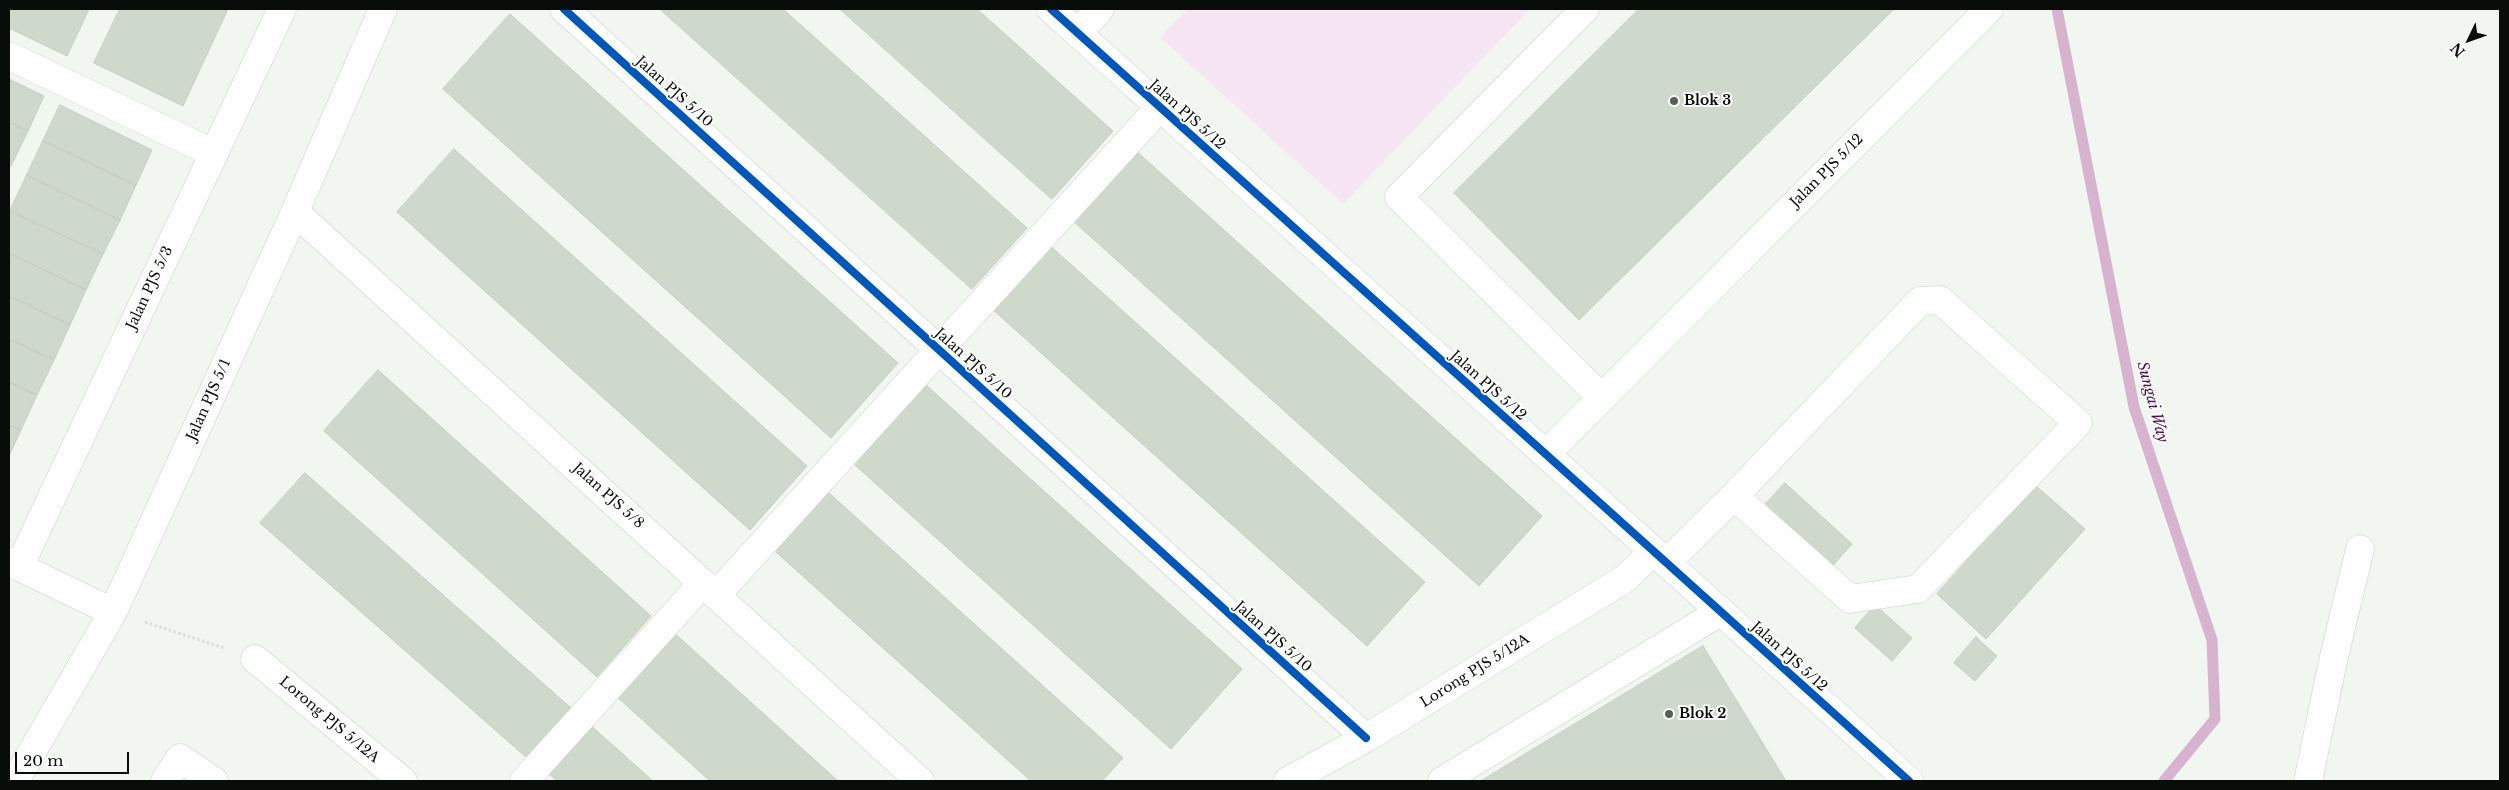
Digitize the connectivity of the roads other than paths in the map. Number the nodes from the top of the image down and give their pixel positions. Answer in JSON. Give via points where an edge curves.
{"nodes":[{"id":1,"x":282,"y":9,"type":"edge"},
{"id":2,"x":383,"y":9,"type":"edge"},
{"id":3,"x":564,"y":9,"type":"edge"},
{"id":4,"x":1051,"y":9,"type":"edge"},
{"id":5,"x":1100,"y":9,"type":"edge"},
{"id":6,"x":1585,"y":9,"type":"edge"},
{"id":7,"x":1989,"y":9,"type":"edge"},
{"id":8,"x":1078,"y":33,"type":"junction"},
{"id":9,"x":9,"y":56,"type":"edge"},
{"id":10,"x":1160,"y":107,"type":"junction"},
{"id":11,"x":213,"y":153,"type":"junction"},
{"id":12,"x":295,"y":212,"type":"junction"},
{"id":13,"x":939,"y":350,"type":"junction"},
{"id":14,"x":1602,"y":398,"type":"junction"},
{"id":15,"x":1546,"y":454,"type":"junction"},
{"id":16,"x":1734,"y":496,"type":"junction"},
{"id":17,"x":2360,"y":549,"type":"dead end"},
{"id":18,"x":1660,"y":557,"type":"junction"},
{"id":19,"x":14,"y":565,"type":"edge"},
{"id":20,"x":710,"y":589,"type":"junction"},
{"id":21,"x":114,"y":612,"type":"junction"},
{"id":22,"x":1720,"y":612,"type":"junction"},
{"id":23,"x":256,"y":659,"type":"road end"},
{"id":24,"x":1366,"y":738,"type":"junction"},
{"id":25,"x":16,"y":781,"type":"edge"},
{"id":26,"x":166,"y":781,"type":"edge"},
{"id":27,"x":214,"y":781,"type":"edge"},
{"id":28,"x":403,"y":781,"type":"edge"},
{"id":29,"x":524,"y":781,"type":"edge"},
{"id":30,"x":920,"y":781,"type":"edge"},
{"id":31,"x":1288,"y":781,"type":"edge"},
{"id":32,"x":1442,"y":781,"type":"edge"},
{"id":33,"x":1908,"y":781,"type":"edge"},
{"id":34,"x":2308,"y":781,"type":"edge"}],
"edges":[{"from":1,"to":11,"type":"street","name":"Jalan PJS 5/3"},
{"from":2,"to":12,"type":"street","name":"Jalan PJS 5/1"},
{"from":3,"to":13,"type":"street","name":"Jalan PJS 5/10"},
{"from":4,"to":8,"type":"street","name":"Jalan PJS 5/12"},
{"from":5,"to":8,"type":"street"},
{"from":6,"to":14,"type":"street","via":[[1399,197]]},
{"from":7,"to":14,"type":"street","name":"Jalan PJS 5/12"},
{"from":8,"to":10,"type":"street","name":"Jalan PJS 5/12"},
{"from":9,"to":11,"type":"street"},
{"from":10,"to":13,"type":"street"},
{"from":10,"to":15,"type":"street","name":"Jalan PJS 5/12"},
{"from":11,"to":19,"type":"street","name":"Jalan PJS 5/3"},
{"from":12,"to":20,"type":"street","name":"Jalan PJS 5/8"},
{"from":12,"to":21,"type":"street","name":"Jalan PJS 5/1"},
{"from":13,"to":20,"type":"street"},
{"from":13,"to":24,"type":"street","name":"Jalan PJS 5/10"},
{"from":14,"to":15,"type":"street","name":"Jalan PJS 5/12"},
{"from":15,"to":18,"type":"street","name":"Jalan PJS 5/12"},
{"from":16,"to":16,"type":"street","name":"Lorong PJS 5/12A","via":[[1920,301],[1940,300],[2078,423],[1918,589],[1850,599]]},
{"from":16,"to":18,"type":"street","name":"Lorong PJS 5/12A"},
{"from":17,"to":34,"type":"street"},
{"from":18,"to":22,"type":"street","name":"Jalan PJS 5/12"},
{"from":18,"to":24,"type":"street","name":"Lorong PJS 5/12A"},
{"from":19,"to":21,"type":"street"},
{"from":20,"to":29,"type":"street"},
{"from":20,"to":30,"type":"street","name":"Jalan PJS 5/8"},
{"from":21,"to":25,"type":"street","name":"Jalan PJS 5/1"},
{"from":22,"to":32,"type":"street"},
{"from":22,"to":33,"type":"street","name":"Jalan PJS 5/12"},
{"from":23,"to":28,"type":"street","name":"Lorong PJS 5/12A"},
{"from":24,"to":31,"type":"street","name":"Lorong PJS 5/12A"},
{"from":26,"to":27,"type":"street","via":[[180,758]]}]}
